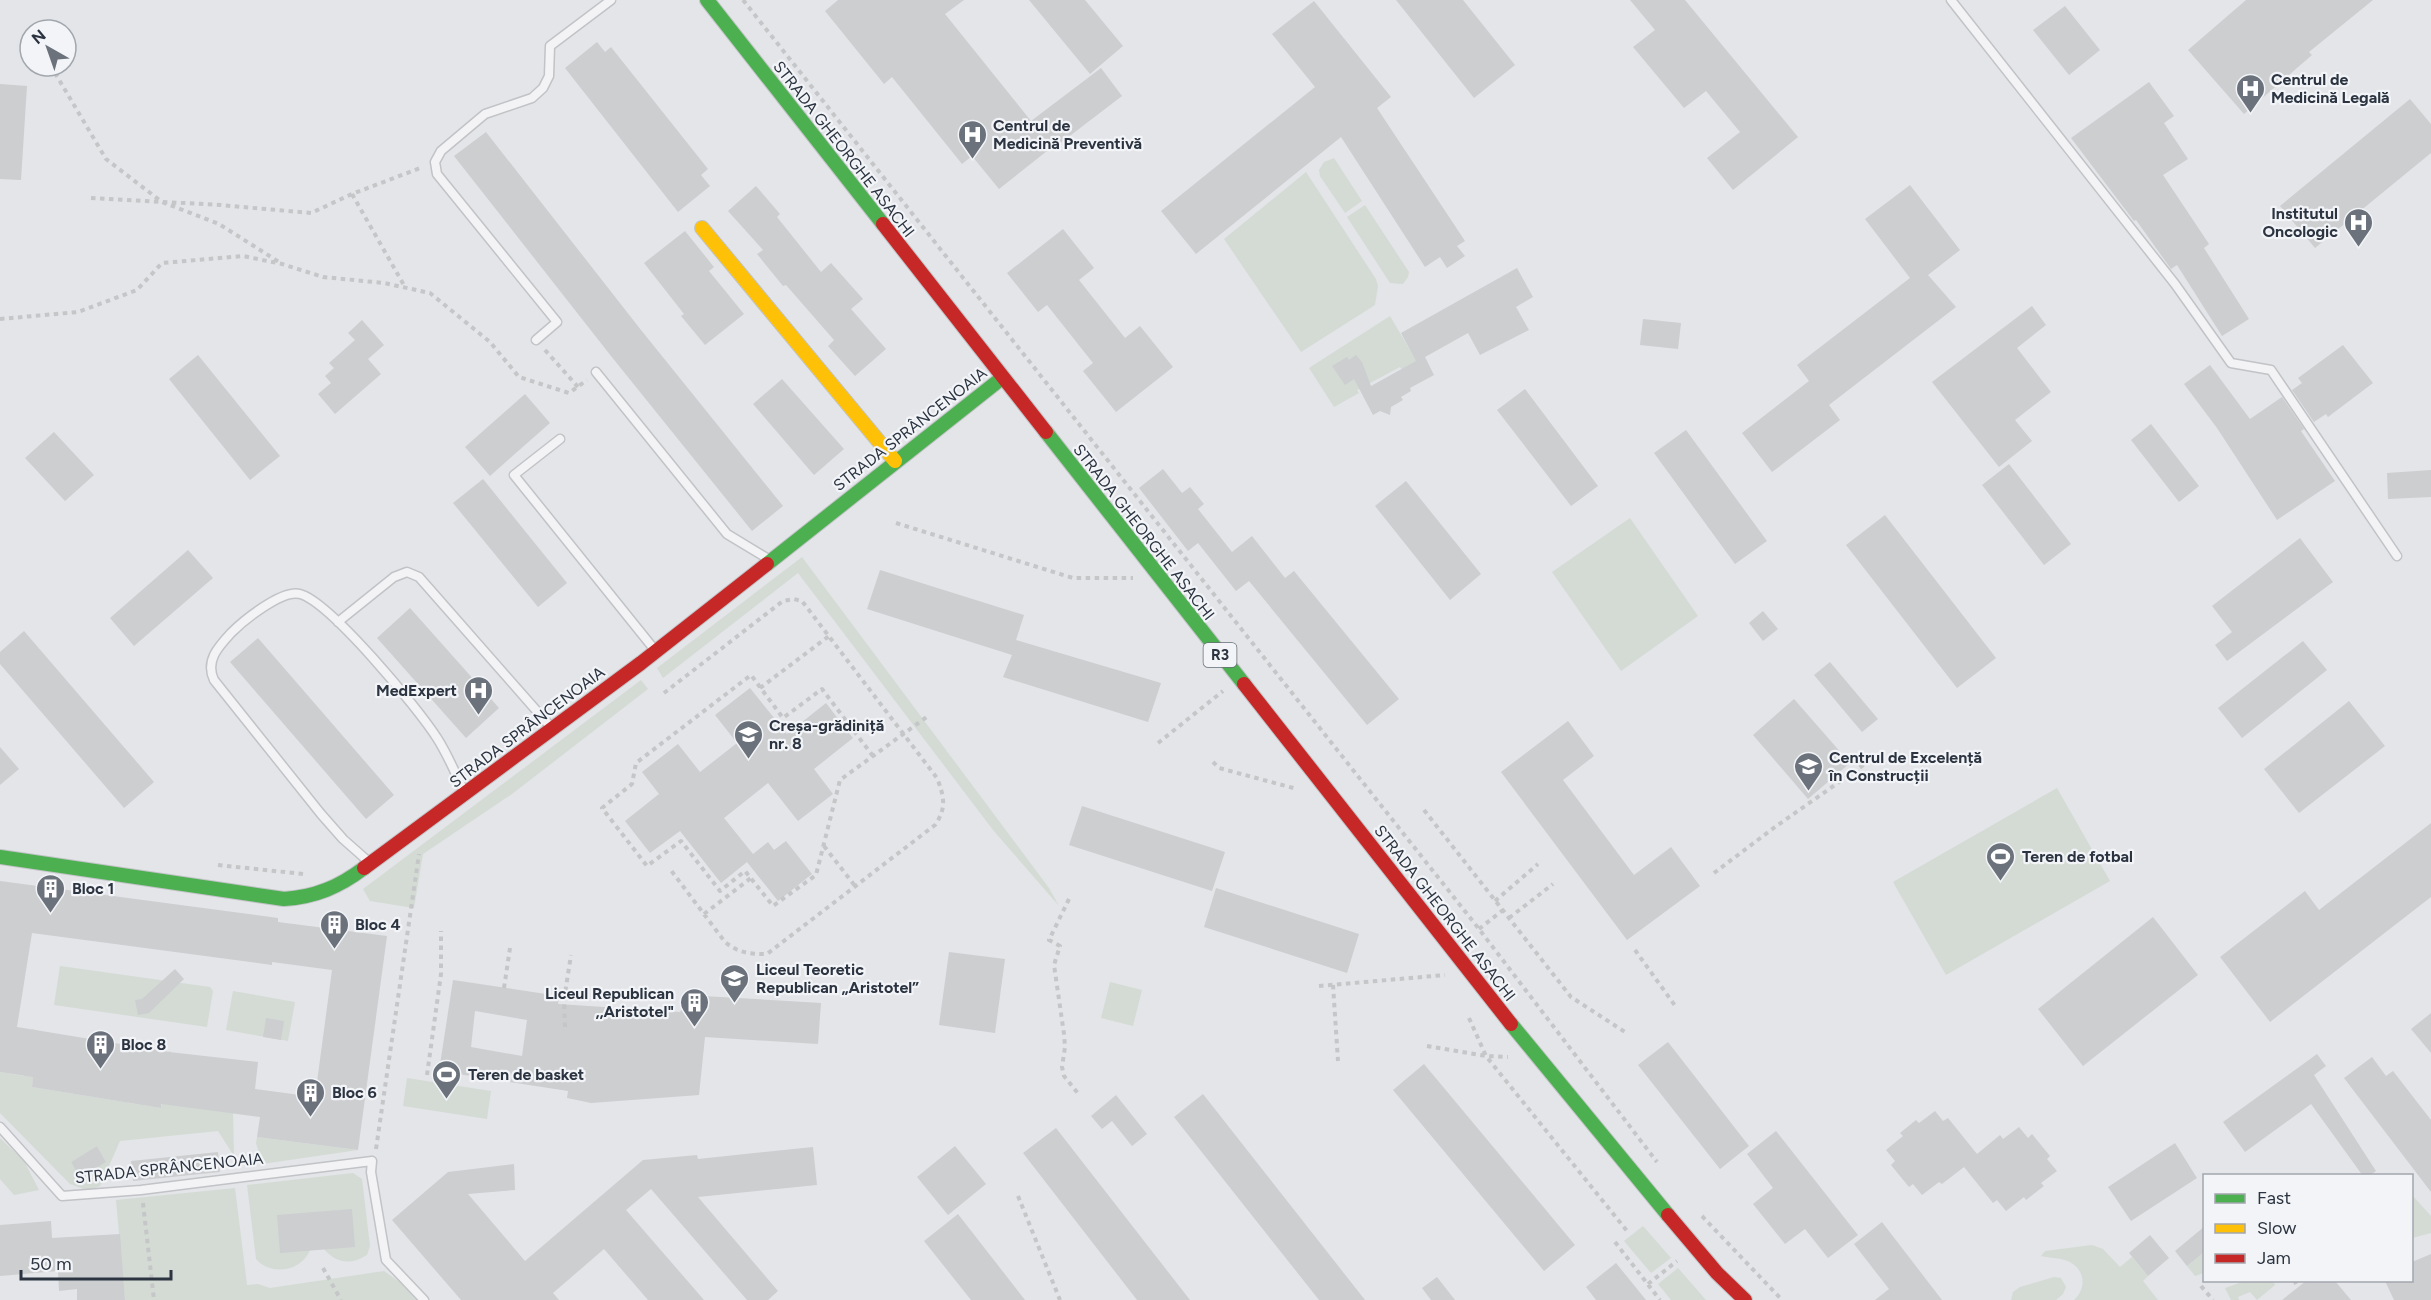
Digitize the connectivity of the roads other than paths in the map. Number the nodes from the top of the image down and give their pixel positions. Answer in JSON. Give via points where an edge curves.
{"nodes":[{"id":1,"x":611,"y":0,"type":"edge"},
{"id":2,"x":706,"y":0,"type":"edge"},
{"id":3,"x":1951,"y":0,"type":"edge"},
{"id":4,"x":702,"y":228,"type":"dead end"},
{"id":5,"x":536,"y":340,"type":"road end"},
{"id":6,"x":597,"y":372,"type":"road end"},
{"id":7,"x":1002,"y":378,"type":"junction"},
{"id":8,"x":560,"y":439,"type":"dead end"},
{"id":9,"x":895,"y":461,"type":"junction"},
{"id":10,"x":2397,"y":556,"type":"dead end"},
{"id":11,"x":770,"y":560,"type":"junction"},
{"id":12,"x":338,"y":622,"type":"junction"},
{"id":13,"x":656,"y":651,"type":"junction"},
{"id":14,"x":552,"y":729,"type":"junction"},
{"id":15,"x":465,"y":794,"type":"junction"},
{"id":16,"x":0,"y":857,"type":"edge"},
{"id":17,"x":371,"y":864,"type":"junction"},
{"id":18,"x":0,"y":1127,"type":"edge"},
{"id":19,"x":424,"y":1300,"type":"edge"},
{"id":20,"x":1745,"y":1300,"type":"edge"}],
"edges":[{"from":1,"to":5,"type":"lane","via":[[550,46],[549,76],[543,88],[532,98],[484,114],[441,151],[435,162],[437,174],[557,322]]},
{"from":2,"to":7,"type":"main road","name":"STRADA GHEORGHE ASACHI","number":"R3"},
{"from":3,"to":10,"type":"lane","via":[[2175,284],[2231,363],[2271,370]]},
{"from":4,"to":9,"type":"main road"},
{"from":6,"to":11,"type":"lane","via":[[727,534]]},
{"from":7,"to":9,"type":"main road","name":"STRADA SPRÂNCENOAIA"},
{"from":7,"to":20,"type":"main road","name":"STRADA GHEORGHE ASACHI","number":"R3","via":[[1560,1086],[1717,1273]]},
{"from":8,"to":13,"type":"lane","via":[[514,475]]},
{"from":9,"to":11,"type":"main road","name":"STRADA SPRÂNCENOAIA"},
{"from":11,"to":13,"type":"main road","name":"STRADA SPRÂNCENOAIA"},
{"from":12,"to":14,"type":"lane","via":[[394,577],[407,572],[419,577]]},
{"from":12,"to":15,"type":"lane","via":[[436,736]]},
{"from":12,"to":17,"type":"lane","via":[[316,602],[300,594],[278,598],[237,627],[216,649],[210,672],[301,790],[343,839]]},
{"from":13,"to":14,"type":"main road","name":"STRADA SPRÂNCENOAIA"},
{"from":14,"to":15,"type":"main road","name":"STRADA SPRÂNCENOAIA"},
{"from":15,"to":17,"type":"main road","name":"STRADA SPRÂNCENOAIA"},
{"from":16,"to":17,"type":"main road","name":"STRADA SPRÂNCENOAIA","via":[[284,899],[309,898],[326,892]]},
{"from":18,"to":19,"type":"lane","name":"STRADA SPRÂNCENOAIA","via":[[62,1196],[141,1190],[373,1159],[371,1172],[386,1260]]}]}
